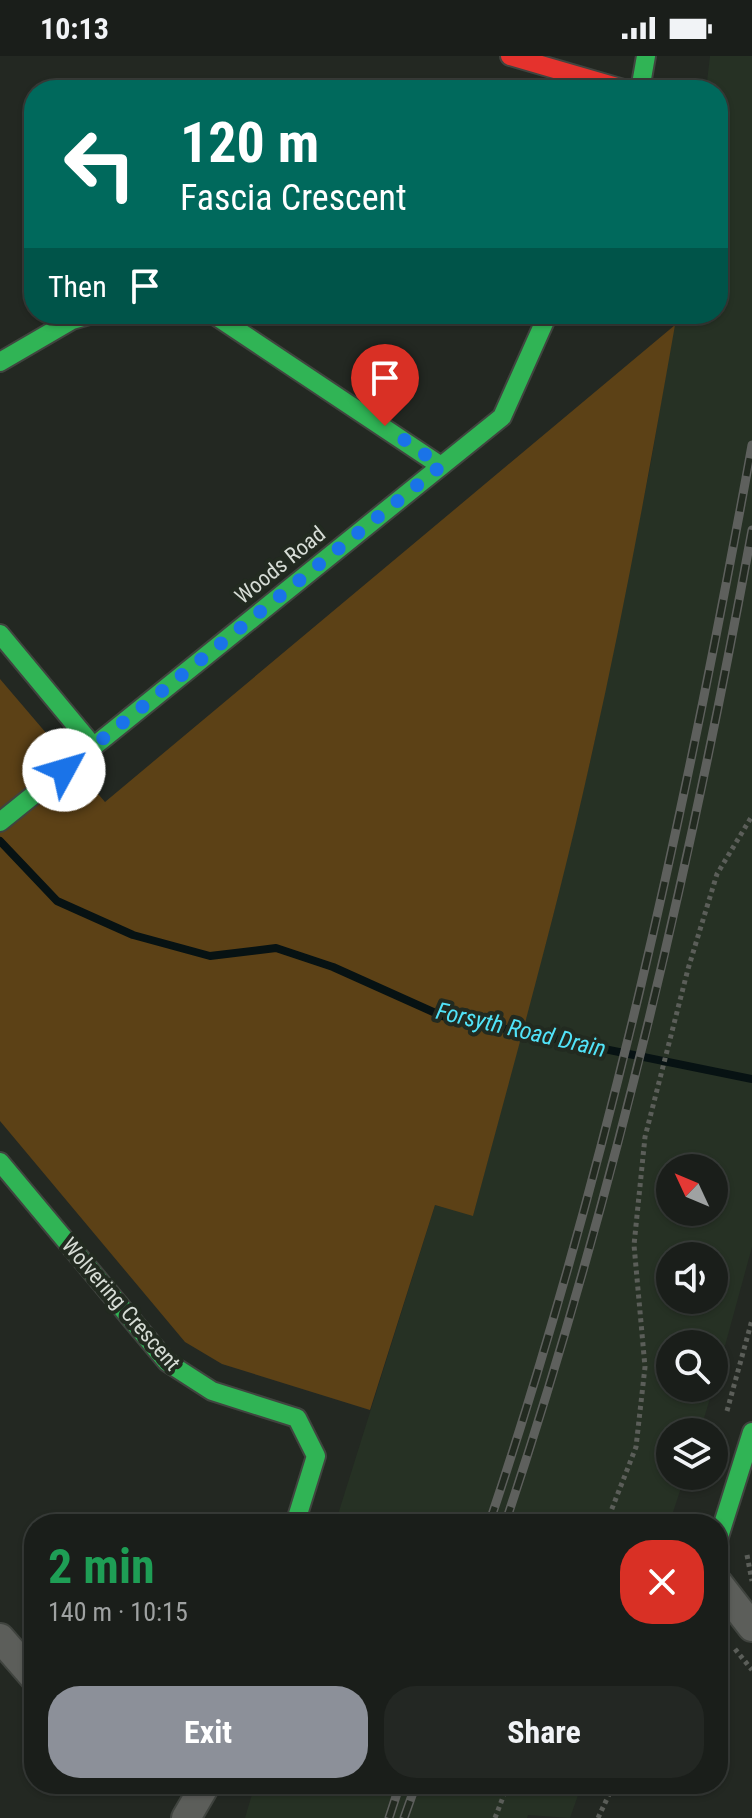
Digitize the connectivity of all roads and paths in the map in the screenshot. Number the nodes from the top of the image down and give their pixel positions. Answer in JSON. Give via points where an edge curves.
{"nodes":[{"id":1,"x":510,"y":56,"type":"edge"},
{"id":2,"x":646,"y":56,"type":"edge"},
{"id":3,"x":593,"y":80,"type":"edge"},
{"id":4,"x":642,"y":80,"type":"edge"},
{"id":5,"x":65,"y":324,"type":"edge"},
{"id":6,"x":228,"y":324,"type":"edge"},
{"id":7,"x":544,"y":324,"type":"edge"},
{"id":8,"x":0,"y":362,"type":"edge"},
{"id":9,"x":441,"y":466,"type":"junction"},
{"id":10,"x":0,"y":634,"type":"edge"},
{"id":11,"x":89,"y":749,"type":"junction"},
{"id":12,"x":752,"y":816,"type":"edge"},
{"id":13,"x":0,"y":822,"type":"edge"},
{"id":14,"x":0,"y":1162,"type":"edge"},
{"id":15,"x":752,"y":1320,"type":"edge"},
{"id":16,"x":725,"y":1418,"type":"edge"},
{"id":17,"x":752,"y":1432,"type":"edge"},
{"id":18,"x":298,"y":1514,"type":"edge"},
{"id":19,"x":610,"y":1514,"type":"edge"},
{"id":20,"x":726,"y":1514,"type":"edge"},
{"id":21,"x":728,"y":1596,"type":"edge"},
{"id":22,"x":752,"y":1627,"type":"edge"},
{"id":23,"x":0,"y":1638,"type":"edge"},
{"id":24,"x":24,"y":1666,"type":"edge"},
{"id":25,"x":200,"y":1794,"type":"edge"},
{"id":26,"x":504,"y":1794,"type":"edge"},
{"id":27,"x":609,"y":1794,"type":"edge"},
{"id":28,"x":186,"y":1818,"type":"edge"},
{"id":29,"x":495,"y":1818,"type":"edge"},
{"id":30,"x":598,"y":1818,"type":"edge"}],
"edges":[{"from":1,"to":3,"type":"street"},
{"from":2,"to":4,"type":"street"},
{"from":5,"to":8,"type":"street"},
{"from":6,"to":9,"type":"street"},
{"from":7,"to":9,"type":"street","name":"Woods Road","via":[[502,417]]},
{"from":9,"to":11,"type":"street","name":"Woods Road"},
{"from":10,"to":11,"type":"street"},
{"from":11,"to":13,"type":"street","name":"Woods Road"},
{"from":12,"to":19,"type":"path","via":[[717,874],[645,1137],[634,1245],[645,1367],[636,1447]]},
{"from":14,"to":18,"type":"street","name":"Wolvering Crescent","via":[[182,1375],[212,1392],[297,1418],[316,1456]]},
{"from":15,"to":16,"type":"path"},
{"from":17,"to":20,"type":"street"},
{"from":21,"to":22,"type":"street"},
{"from":23,"to":24,"type":"street"},
{"from":25,"to":28,"type":"street"},
{"from":26,"to":29,"type":"path"},
{"from":27,"to":30,"type":"path"}]}
